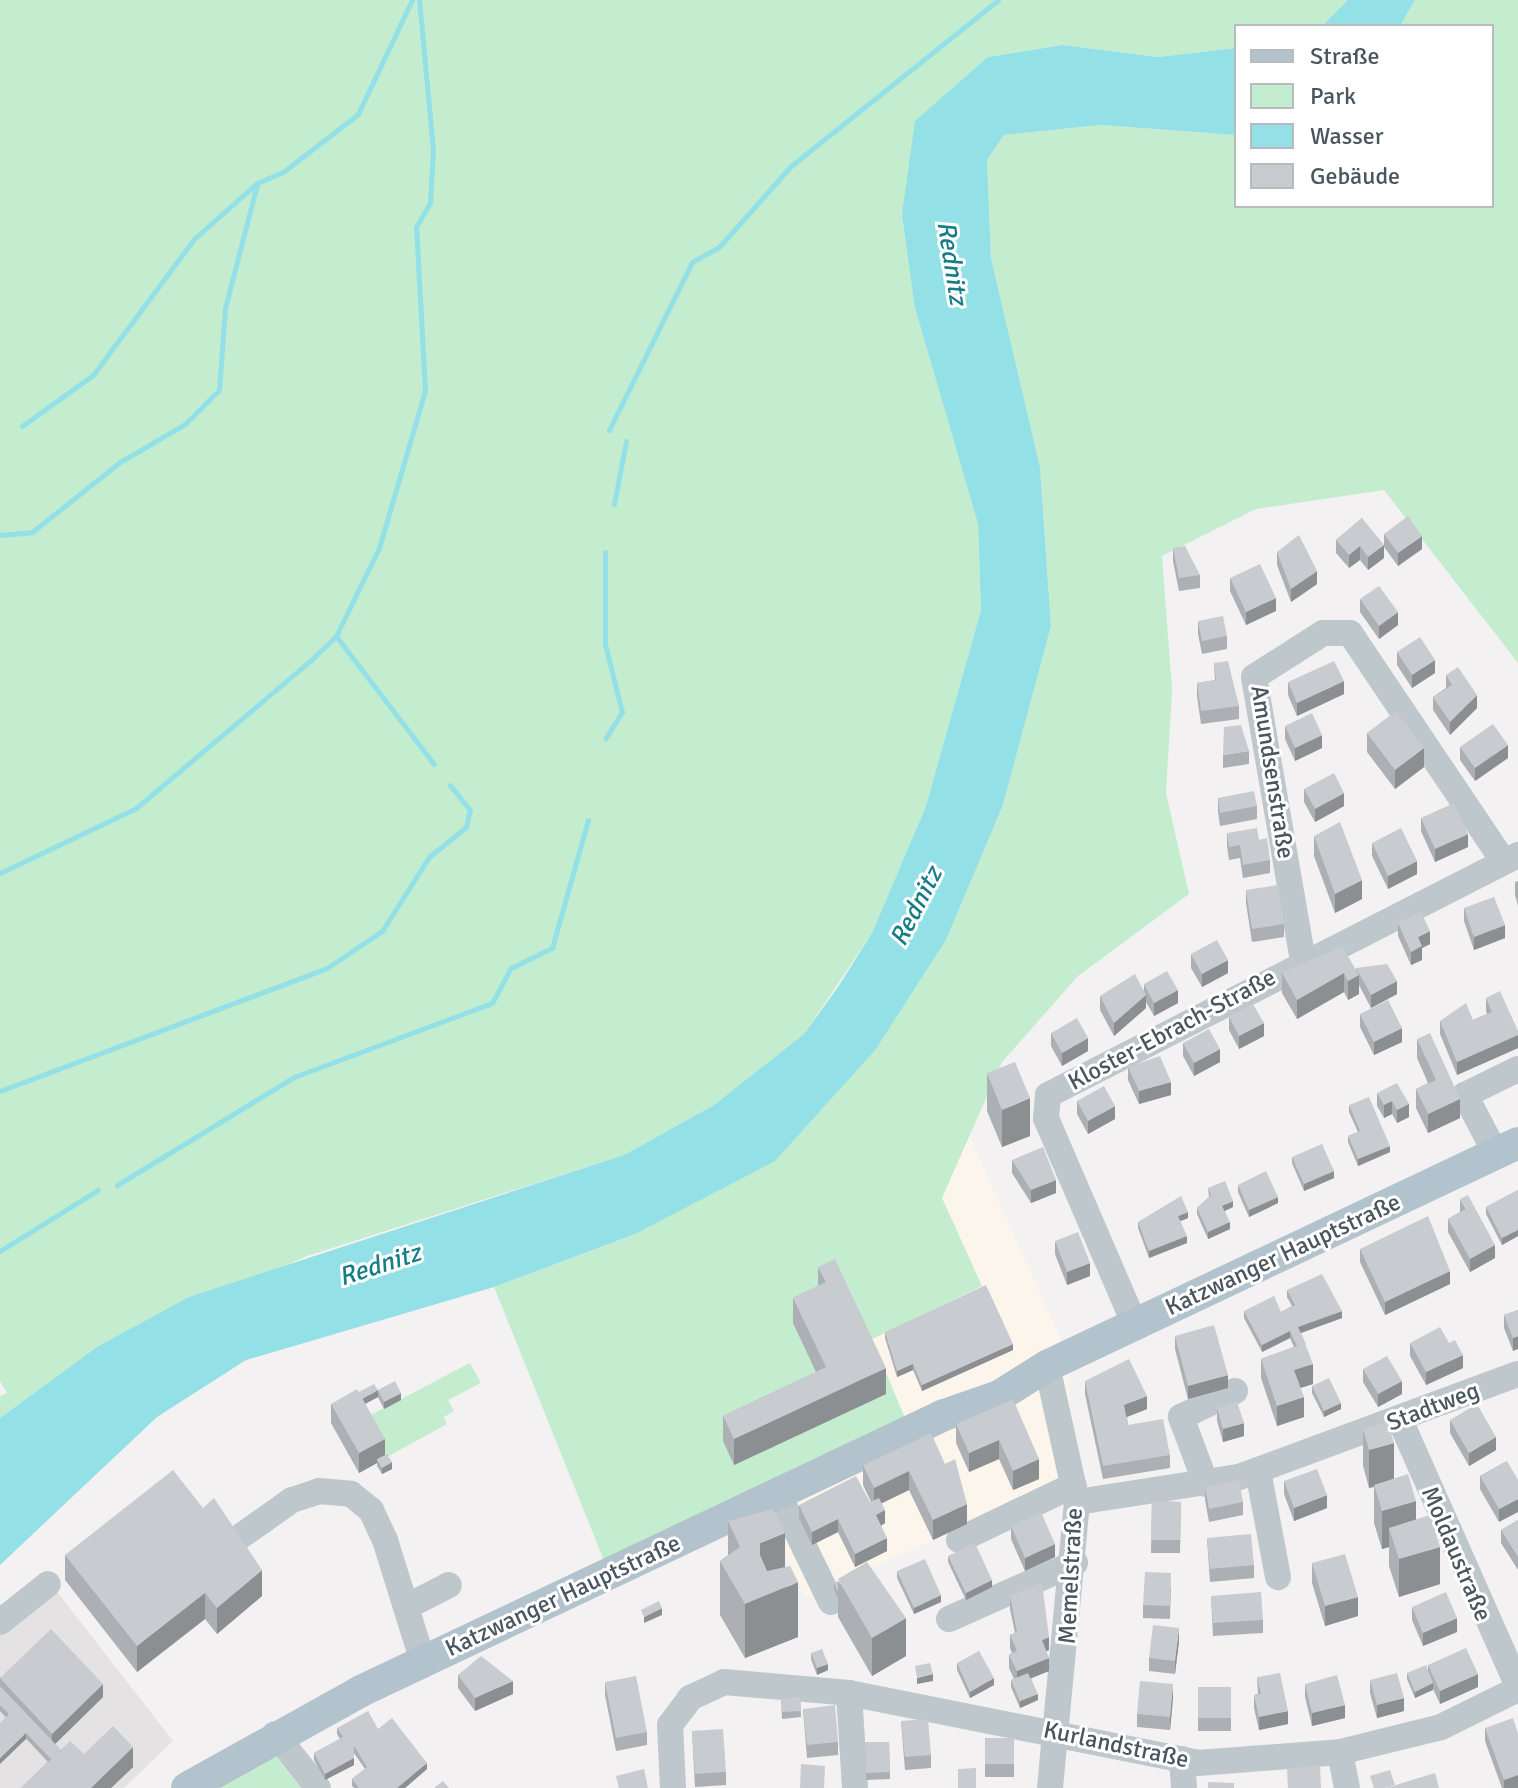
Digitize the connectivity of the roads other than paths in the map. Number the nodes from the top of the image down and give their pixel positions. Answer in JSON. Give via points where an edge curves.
{"nodes":[{"id":1,"x":1511,"y":858,"type":"edge"},
{"id":2,"x":1303,"y":961,"type":"junction"},
{"id":3,"x":1518,"y":1069,"type":"edge"},
{"id":4,"x":1507,"y":1149,"type":"edge"},
{"id":5,"x":1135,"y":1325,"type":"junction"},
{"id":6,"x":1047,"y":1366,"type":"junction"},
{"id":7,"x":1518,"y":1374,"type":"edge"},
{"id":8,"x":1235,"y":1391,"type":"dead end"},
{"id":9,"x":1400,"y":1420,"type":"junction"},
{"id":10,"x":1258,"y":1471,"type":"junction"},
{"id":11,"x":1206,"y":1484,"type":"junction"},
{"id":12,"x":778,"y":1493,"type":"junction"},
{"id":13,"x":1075,"y":1494,"type":"junction"},
{"id":14,"x":959,"y":1540,"type":"dead end"},
{"id":15,"x":234,"y":1541,"type":"edge"},
{"id":16,"x":1075,"y":1563,"type":"junction"},
{"id":17,"x":1278,"y":1577,"type":"dead end"},
{"id":18,"x":849,"y":1579,"type":"edge"},
{"id":19,"x":48,"y":1584,"type":"dead end"},
{"id":20,"x":449,"y":1585,"type":"dead end"},
{"id":21,"x":406,"y":1607,"type":"junction"},
{"id":22,"x":949,"y":1619,"type":"dead end"},
{"id":23,"x":0,"y":1622,"type":"edge"},
{"id":24,"x":423,"y":1662,"type":"junction"},
{"id":25,"x":1518,"y":1688,"type":"edge"},
{"id":26,"x":849,"y":1693,"type":"junction"},
{"id":27,"x":1058,"y":1732,"type":"junction"},
{"id":28,"x":275,"y":1734,"type":"junction"},
{"id":29,"x":1340,"y":1752,"type":"junction"},
{"id":30,"x":1182,"y":1759,"type":"junction"},
{"id":31,"x":187,"y":1788,"type":"edge"},
{"id":32,"x":318,"y":1788,"type":"edge"},
{"id":33,"x":673,"y":1788,"type":"edge"},
{"id":34,"x":855,"y":1788,"type":"edge"},
{"id":35,"x":1050,"y":1788,"type":"edge"},
{"id":36,"x":1184,"y":1788,"type":"edge"},
{"id":37,"x":1347,"y":1788,"type":"edge"}],
"edges":[{"from":1,"to":2,"type":"street","name":"Kloster-Ebrach-Straße"},
{"from":1,"to":2,"type":"street","name":"Amundsenstraße","via":[[1350,633],[1323,633],[1254,677]]},
{"from":2,"to":5,"type":"street","name":"Kloster-Ebrach-Straße","via":[[1048,1095],[1046,1118]]},
{"from":3,"to":4,"type":"street","via":[[1465,1095]]},
{"from":4,"to":5,"type":"main road","name":"Katzwanger Hauptstraße"},
{"from":5,"to":6,"type":"main road","name":"Katzwanger Hauptstraße"},
{"from":6,"to":12,"type":"main road","name":"Katzwanger Hauptstraße","via":[[992,1382],[944,1415]]},
{"from":6,"to":13,"type":"street","name":"Memelstraße"},
{"from":7,"to":9,"type":"street","name":"Stadtweg"},
{"from":8,"to":11,"type":"street","via":[[1181,1417]]},
{"from":9,"to":10,"type":"street","name":"Stadtweg"},
{"from":9,"to":25,"type":"street","name":"Moldaustraße"},
{"from":10,"to":11,"type":"street","name":"Stadtweg"},
{"from":10,"to":17,"type":"street"},
{"from":11,"to":13,"type":"street","name":"Stadtweg"},
{"from":12,"to":18,"type":"street","via":[[828,1596]]},
{"from":12,"to":24,"type":"main road","name":"Katzwanger Hauptstraße"},
{"from":13,"to":14,"type":"street","name":"Stadtweg"},
{"from":13,"to":16,"type":"street","name":"Memelstraße"},
{"from":15,"to":21,"type":"street","via":[[292,1500],[319,1491],[351,1494],[371,1510]]},
{"from":16,"to":22,"type":"street"},
{"from":16,"to":27,"type":"street","name":"Memelstraße"},
{"from":19,"to":23,"type":"street"},
{"from":20,"to":21,"type":"street"},
{"from":21,"to":24,"type":"street"},
{"from":24,"to":28,"type":"main road","name":"Katzwanger Hauptstraße"},
{"from":25,"to":29,"type":"street","name":"Kurlandstraße","via":[[1441,1727]]},
{"from":26,"to":27,"type":"street","name":"Kurlandstraße"},
{"from":26,"to":33,"type":"street","name":"Kurlandstraße","via":[[724,1682],[690,1698],[670,1725]]},
{"from":26,"to":34,"type":"street"},
{"from":27,"to":30,"type":"street","name":"Kurlandstraße"},
{"from":27,"to":35,"type":"street","name":"Memelstraße"},
{"from":28,"to":31,"type":"main road","name":"Katzwanger Hauptstraße"},
{"from":28,"to":32,"type":"street"},
{"from":29,"to":30,"type":"street","name":"Kurlandstraße"},
{"from":29,"to":37,"type":"street"},
{"from":30,"to":36,"type":"street"}]}
